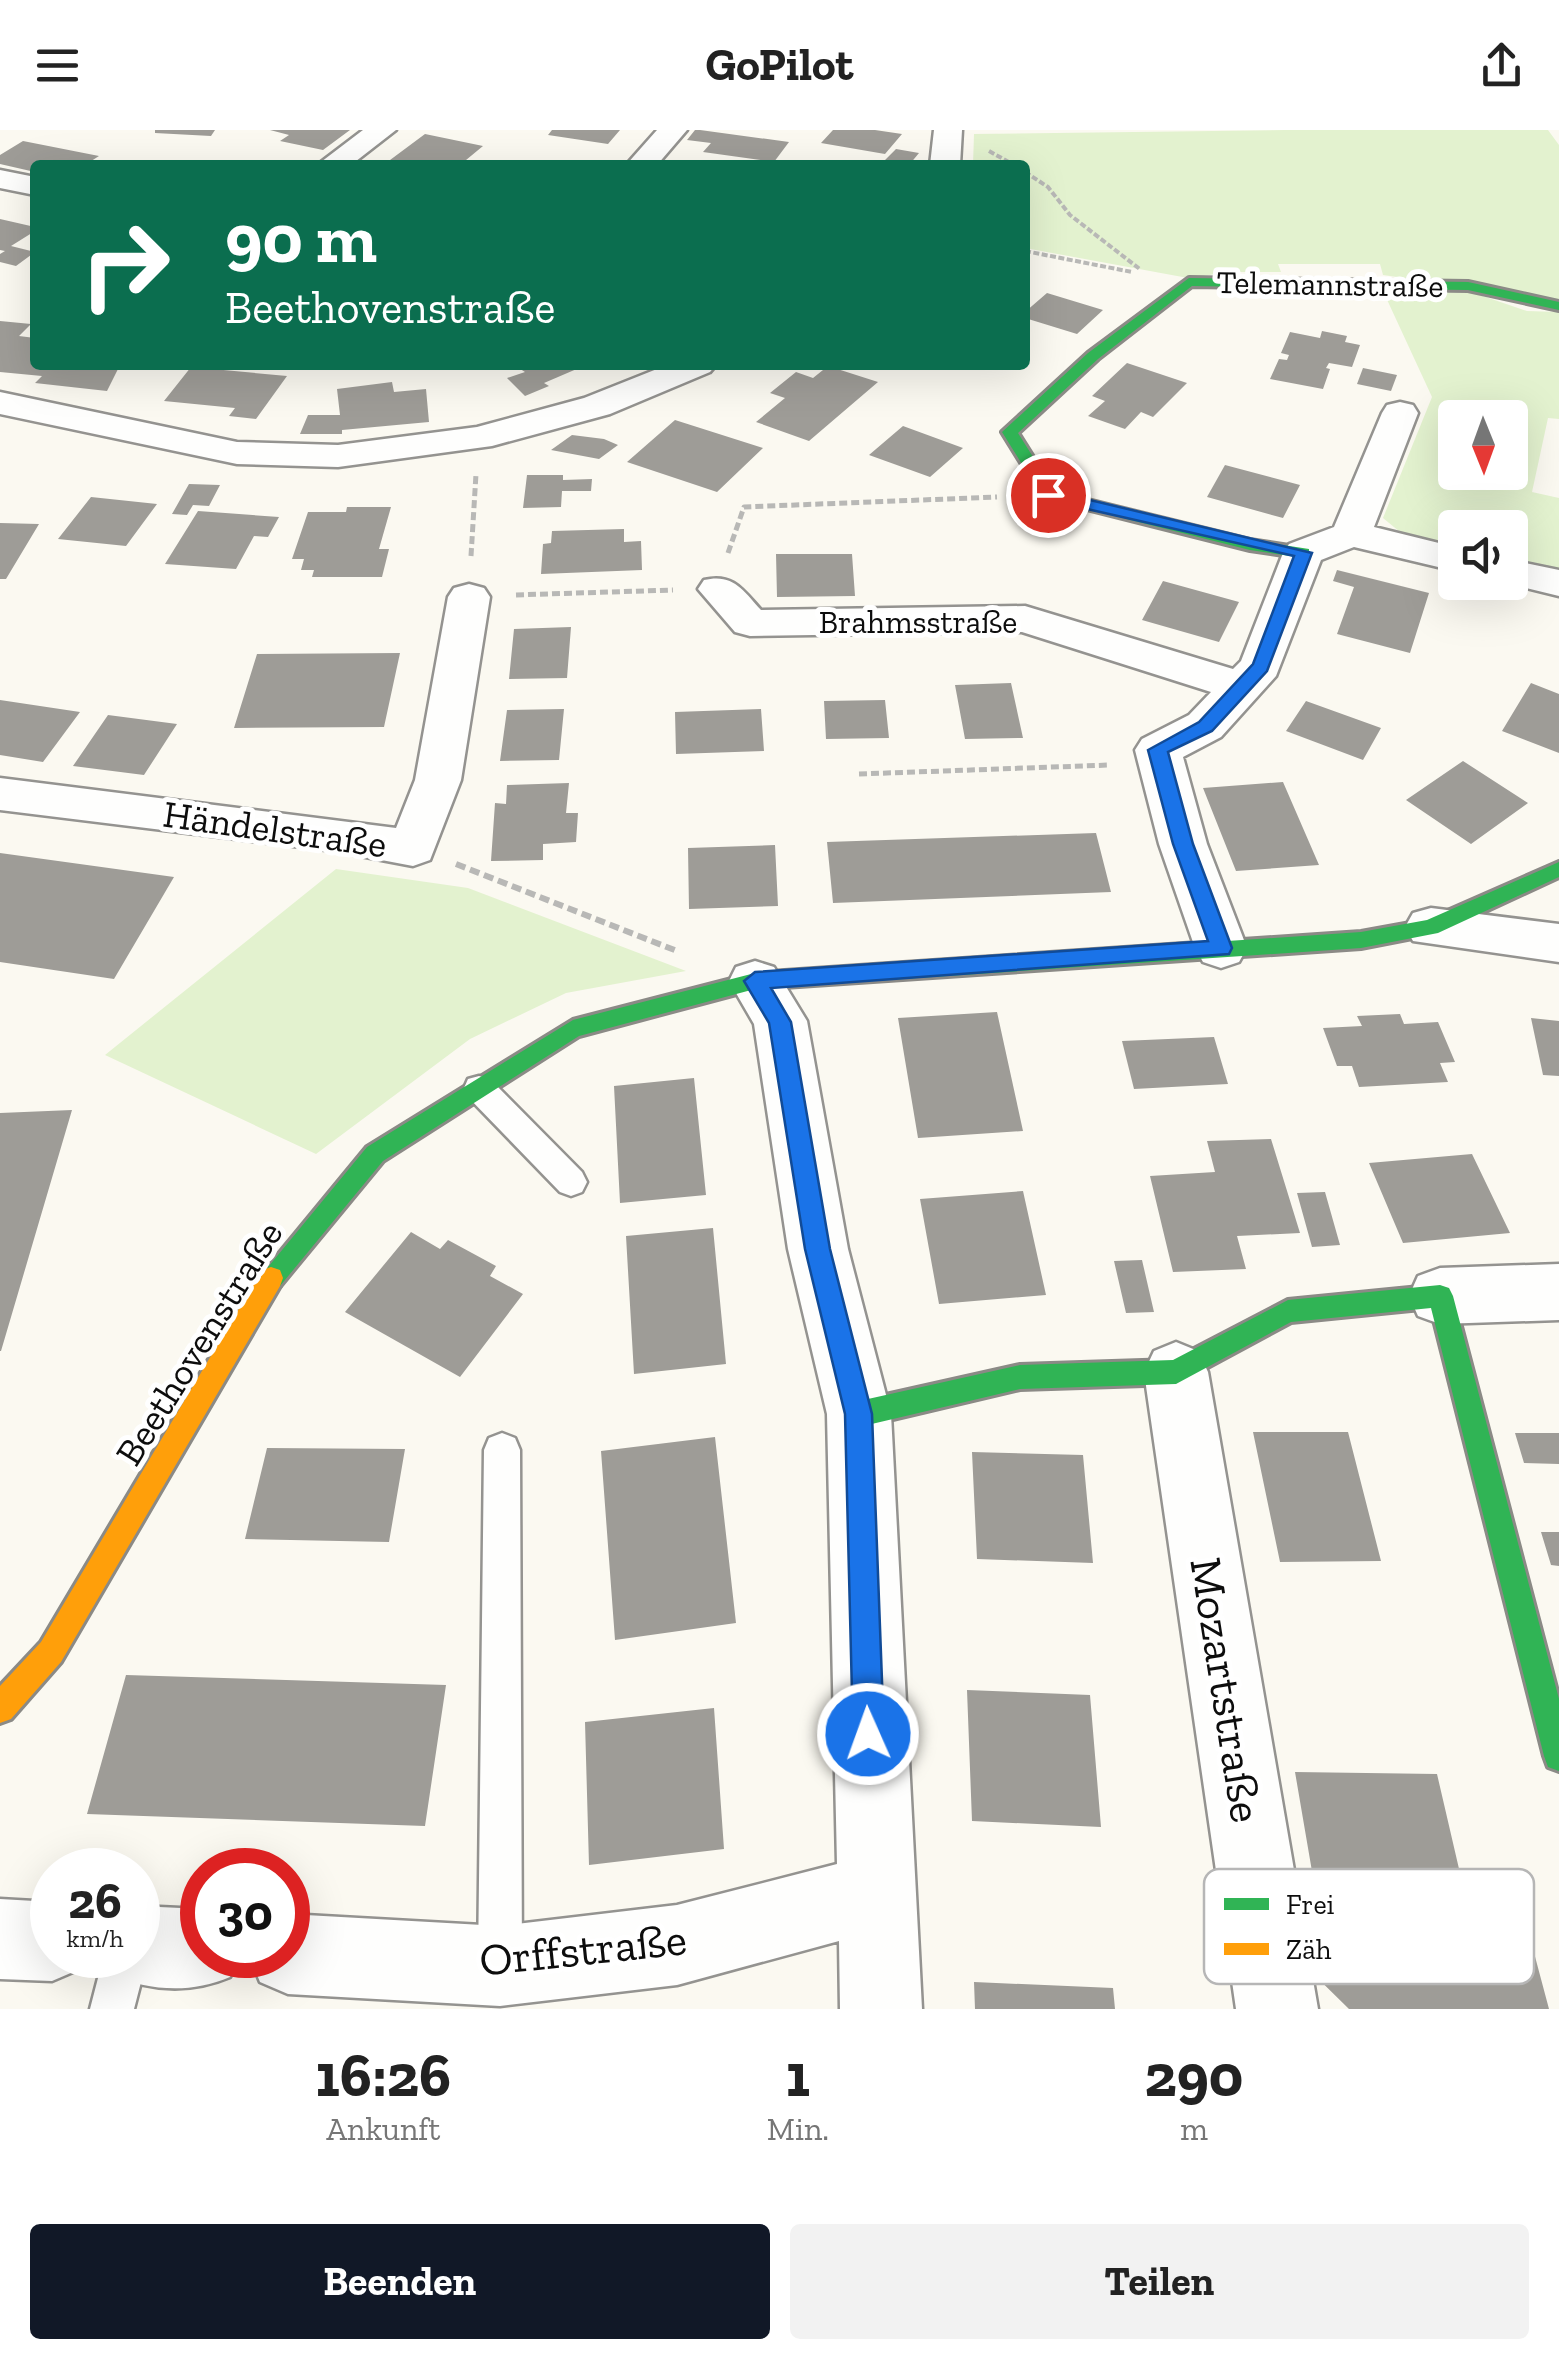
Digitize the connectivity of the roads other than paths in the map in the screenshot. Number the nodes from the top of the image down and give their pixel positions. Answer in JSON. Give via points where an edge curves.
{"nodes":[{"id":1,"x":382,"y":130,"type":"edge"},
{"id":2,"x":673,"y":130,"type":"edge"},
{"id":3,"x":948,"y":130,"type":"edge"},
{"id":4,"x":339,"y":160,"type":"edge"},
{"id":5,"x":646,"y":160,"type":"edge"},
{"id":6,"x":945,"y":160,"type":"edge"},
{"id":7,"x":0,"y":179,"type":"edge"},
{"id":8,"x":30,"y":185,"type":"edge"},
{"id":9,"x":1559,"y":306,"type":"edge"},
{"id":10,"x":686,"y":370,"type":"edge"},
{"id":11,"x":0,"y":403,"type":"edge"},
{"id":12,"x":1400,"y":413,"type":"dead end"},
{"id":13,"x":1351,"y":534,"type":"junction"},
{"id":14,"x":1304,"y":553,"type":"junction"},
{"id":15,"x":1438,"y":554,"type":"edge"},
{"id":16,"x":1528,"y":576,"type":"edge"},
{"id":17,"x":1559,"y":583,"type":"edge"},
{"id":18,"x":719,"y":589,"type":"road end"},
{"id":19,"x":469,"y":597,"type":"road end"},
{"id":20,"x":1242,"y":687,"type":"junction"},
{"id":21,"x":0,"y":794,"type":"edge"},
{"id":22,"x":1559,"y":869,"type":"edge"},
{"id":23,"x":1431,"y":927,"type":"junction"},
{"id":24,"x":1559,"y":943,"type":"edge"},
{"id":25,"x":1221,"y":948,"type":"junction"},
{"id":26,"x":755,"y":981,"type":"junction"},
{"id":27,"x":479,"y":1088,"type":"junction"},
{"id":28,"x":570,"y":1182,"type":"dead end"},
{"id":29,"x":1559,"y":1292,"type":"edge"},
{"id":30,"x":1440,"y":1296,"type":"junction"},
{"id":31,"x":1176,"y":1372,"type":"junction"},
{"id":32,"x":858,"y":1414,"type":"junction"},
{"id":33,"x":502,"y":1450,"type":"dead end"},
{"id":34,"x":0,"y":1708,"type":"edge"},
{"id":35,"x":1559,"y":1756,"type":"edge"},
{"id":36,"x":1254,"y":1869,"type":"edge"},
{"id":37,"x":874,"y":1893,"type":"junction"},
{"id":38,"x":0,"y":1938,"type":"edge"},
{"id":39,"x":30,"y":1940,"type":"edge"},
{"id":40,"x":310,"y":1955,"type":"edge"},
{"id":41,"x":500,"y":1966,"type":"junction"},
{"id":42,"x":120,"y":1978,"type":"edge"},
{"id":43,"x":1272,"y":1984,"type":"edge"},
{"id":44,"x":112,"y":2009,"type":"edge"},
{"id":45,"x":880,"y":2009,"type":"edge"},
{"id":46,"x":1276,"y":2009,"type":"edge"}],
"edges":[{"from":1,"to":4,"type":"street"},
{"from":2,"to":5,"type":"street"},
{"from":3,"to":6,"type":"street"},
{"from":7,"to":8,"type":"street"},
{"from":9,"to":14,"type":"street","name":"Telemannstraße","via":[[1468,286],[1188,282],[1010,432],[1048,495]]},
{"from":10,"to":11,"type":"street","via":[[597,406],[478,438],[338,456],[236,454]]},
{"from":12,"to":13,"type":"street"},
{"from":13,"to":14,"type":"street"},
{"from":13,"to":15,"type":"street"},
{"from":14,"to":20,"type":"street","via":[[1261,666]]},
{"from":16,"to":17,"type":"street"},
{"from":18,"to":20,"type":"street","name":"Brahmsstraße","via":[[750,623],[1025,619]]},
{"from":19,"to":21,"type":"street","name":"Händelstraße","via":[[438,780],[413,848]]},
{"from":20,"to":25,"type":"street","via":[[1205,726],[1158,750]]},
{"from":22,"to":23,"type":"street","name":"Beethovenstraße"},
{"from":23,"to":24,"type":"street"},
{"from":23,"to":25,"type":"street","name":"Beethovenstraße","via":[[1361,940]]},
{"from":25,"to":26,"type":"street","name":"Beethovenstraße"},
{"from":26,"to":27,"type":"street","name":"Beethovenstraße","via":[[573,1028]]},
{"from":26,"to":32,"type":"street","via":[[780,1022],[818,1249]]},
{"from":27,"to":28,"type":"lane"},
{"from":27,"to":34,"type":"street","name":"Beethovenstraße","via":[[375,1154],[278,1266],[51,1652]]},
{"from":29,"to":30,"type":"street"},
{"from":30,"to":31,"type":"street","via":[[1288,1310]]},
{"from":30,"to":35,"type":"street"},
{"from":31,"to":32,"type":"street","via":[[1020,1377]]},
{"from":31,"to":36,"type":"street","name":"Mozartstraße"},
{"from":32,"to":37,"type":"street"},
{"from":33,"to":41,"type":"lane"},
{"from":37,"to":41,"type":"street","name":"Orffstraße","via":[[676,1945]]},
{"from":37,"to":45,"type":"street"},
{"from":38,"to":39,"type":"street"},
{"from":40,"to":41,"type":"street","name":"Orffstraße"},
{"from":42,"to":44,"type":"lane"},
{"from":43,"to":46,"type":"street","name":"Mozartstraße"}]}
